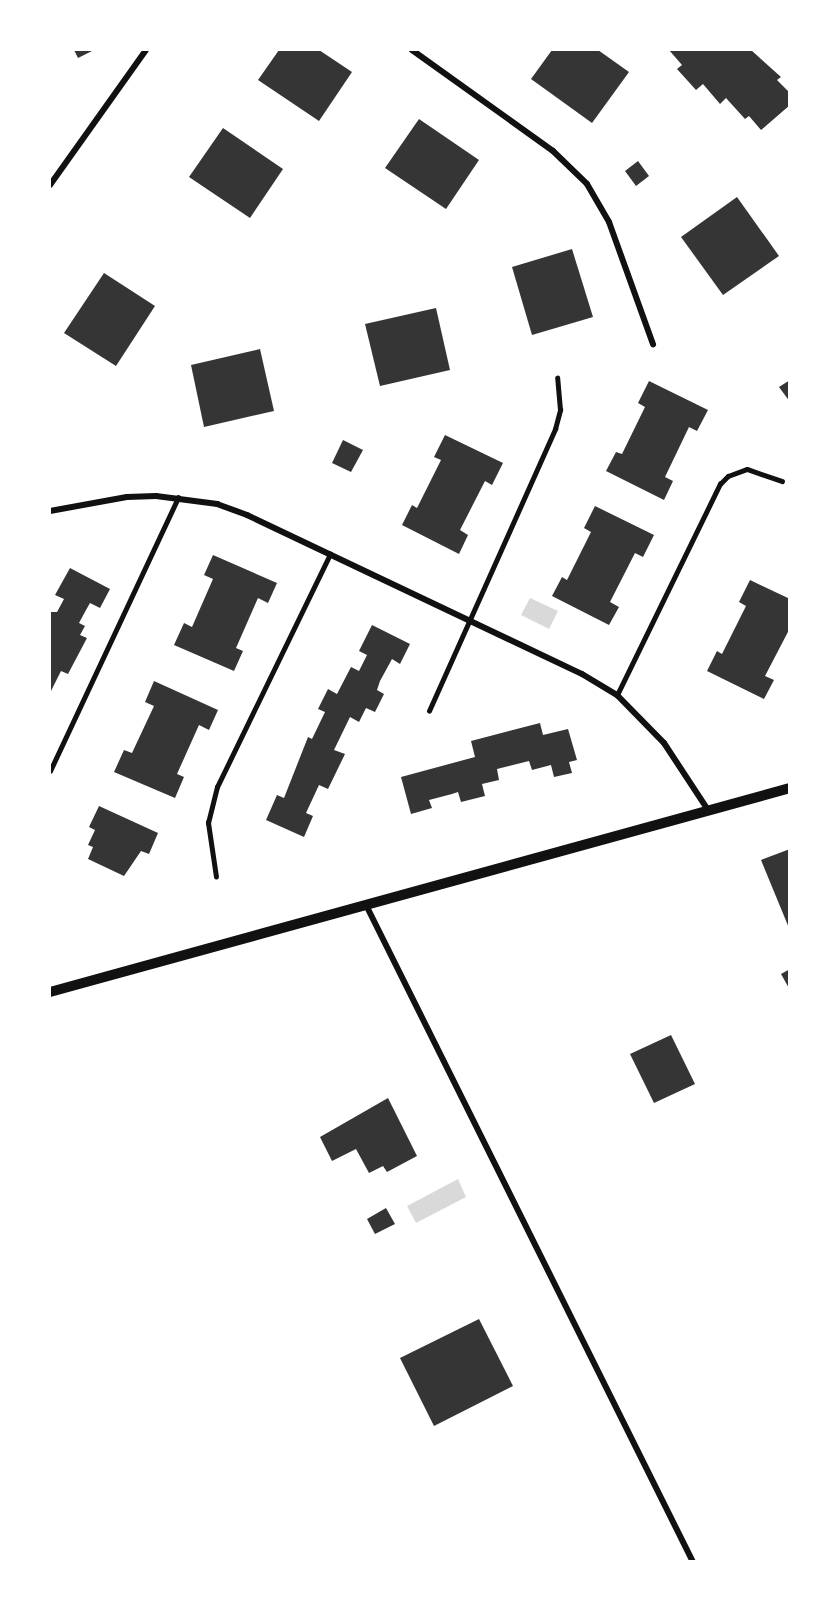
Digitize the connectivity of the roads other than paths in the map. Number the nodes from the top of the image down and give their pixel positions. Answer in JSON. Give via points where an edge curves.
{"nodes":[{"id":1,"x":146,"y":50,"type":"edge"},
{"id":2,"x":412,"y":50,"type":"edge"},
{"id":3,"x":50,"y":185,"type":"edge"},
{"id":4,"x":653,"y":344,"type":"dead end"},
{"id":5,"x":557,"y":378,"type":"dead end"},
{"id":6,"x":782,"y":481,"type":"dead end"},
{"id":7,"x":178,"y":498,"type":"junction"},
{"id":8,"x":50,"y":511,"type":"edge"},
{"id":9,"x":330,"y":554,"type":"junction"},
{"id":10,"x":469,"y":620,"type":"junction"},
{"id":11,"x":617,"y":695,"type":"junction"},
{"id":12,"x":429,"y":711,"type":"dead end"},
{"id":13,"x":50,"y":771,"type":"edge"},
{"id":14,"x":789,"y":788,"type":"edge"},
{"id":15,"x":708,"y":810,"type":"junction"},
{"id":16,"x":216,"y":877,"type":"dead end"},
{"id":17,"x":366,"y":905,"type":"junction"},
{"id":18,"x":50,"y":992,"type":"edge"},
{"id":19,"x":693,"y":1562,"type":"edge"}],
"edges":[{"from":1,"to":3,"type":"street"},
{"from":2,"to":4,"type":"street","via":[[552,151],[587,184],[609,222]]},
{"from":5,"to":10,"type":"lane","via":[[560,410],[555,429]]},
{"from":6,"to":11,"type":"lane","via":[[747,469],[728,476],[720,484]]},
{"from":7,"to":8,"type":"street","via":[[127,497]]},
{"from":7,"to":9,"type":"street","via":[[236,510]]},
{"from":7,"to":13,"type":"lane"},
{"from":9,"to":10,"type":"street"},
{"from":9,"to":16,"type":"lane","via":[[217,787],[208,823]]},
{"from":10,"to":11,"type":"street"},
{"from":10,"to":12,"type":"lane"},
{"from":11,"to":15,"type":"street","via":[[664,743]]},
{"from":14,"to":15,"type":"street"},
{"from":15,"to":17,"type":"street"},
{"from":17,"to":18,"type":"street"},
{"from":17,"to":19,"type":"street"}]}
